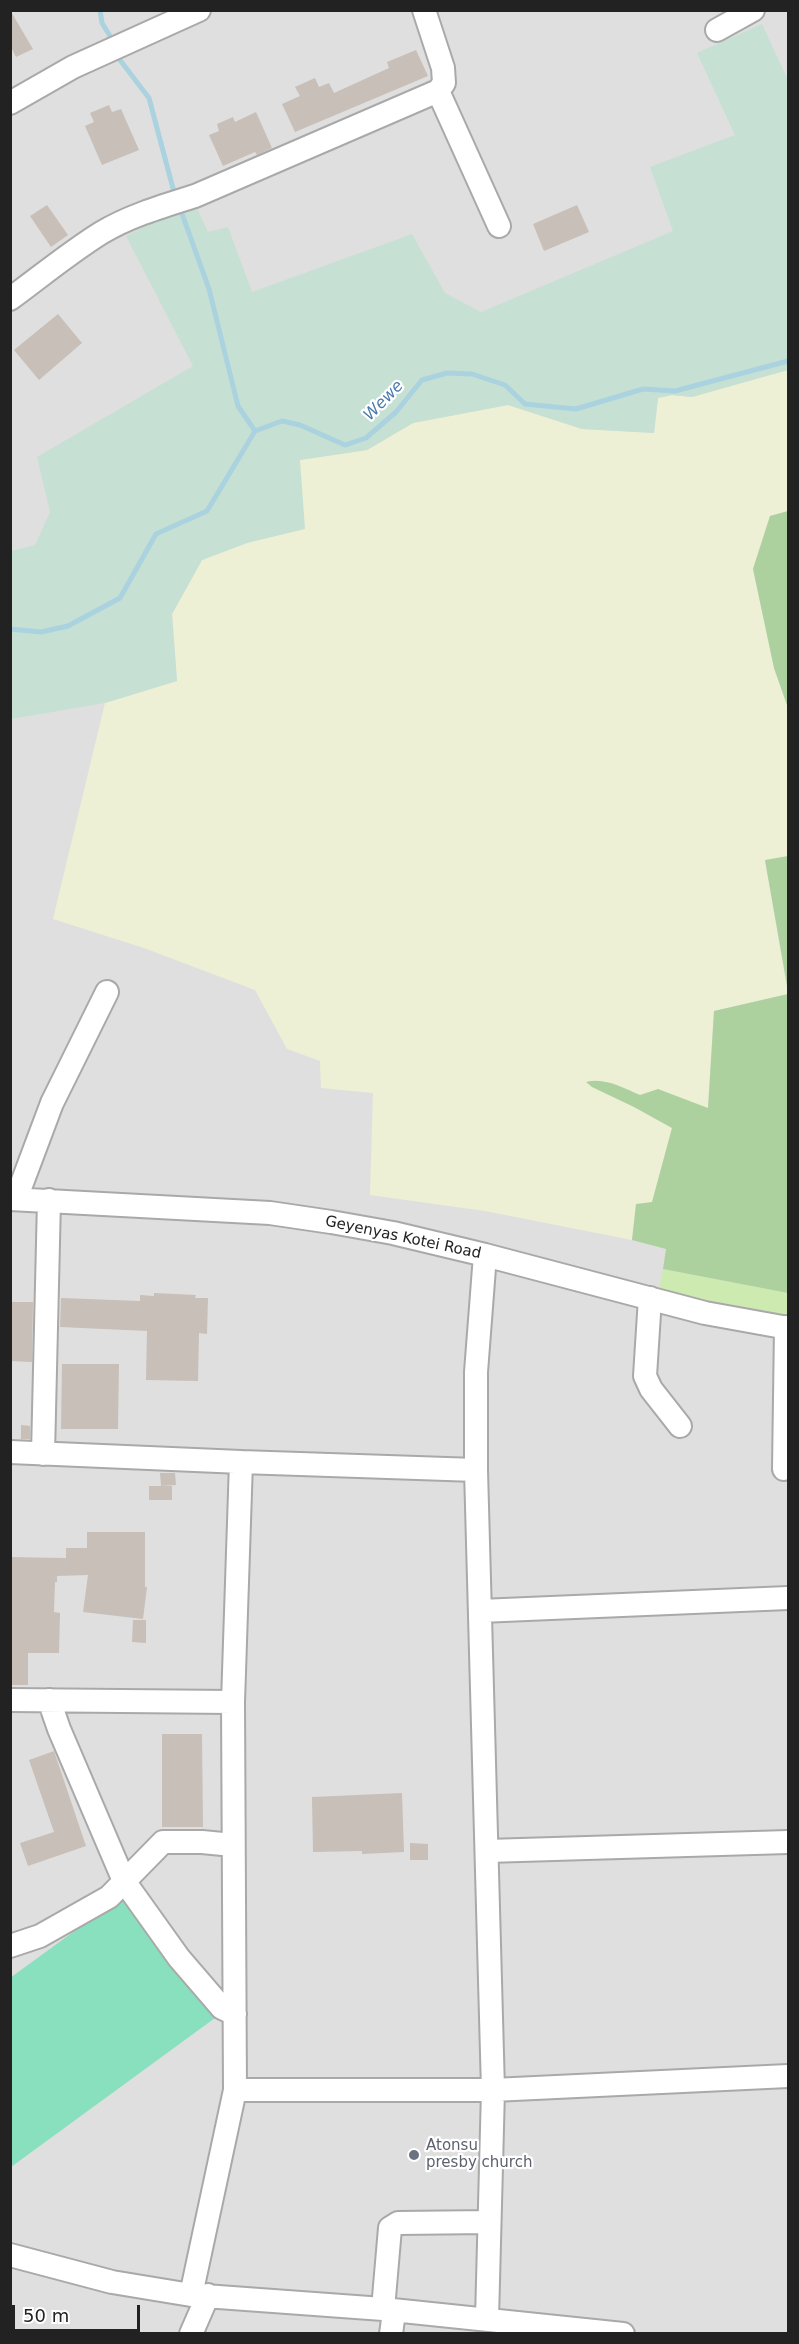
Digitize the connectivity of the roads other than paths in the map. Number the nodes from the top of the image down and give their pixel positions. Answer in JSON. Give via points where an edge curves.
{"nodes":[{"id":1,"x":199,"y":10,"type":"edge"},
{"id":2,"x":424,"y":10,"type":"edge"},
{"id":3,"x":753,"y":10,"type":"edge"},
{"id":4,"x":717,"y":30,"type":"dead end"},
{"id":5,"x":438,"y":92,"type":"junction"},
{"id":6,"x":10,"y":103,"type":"edge"},
{"id":7,"x":500,"y":226,"type":"dead end"},
{"id":8,"x":10,"y":299,"type":"edge"},
{"id":9,"x":107,"y":992,"type":"dead end"},
{"id":10,"x":13,"y":1199,"type":"edge"},
{"id":11,"x":49,"y":1200,"type":"junction"},
{"id":12,"x":485,"y":1255,"type":"junction"},
{"id":13,"x":650,"y":1298,"type":"junction"},
{"id":14,"x":787,"y":1328,"type":"edge"},
{"id":15,"x":680,"y":1426,"type":"dead end"},
{"id":16,"x":10,"y":1452,"type":"edge"},
{"id":17,"x":43,"y":1454,"type":"junction"},
{"id":18,"x":241,"y":1462,"type":"junction"},
{"id":19,"x":784,"y":1469,"type":"dead end"},
{"id":20,"x":476,"y":1470,"type":"junction"},
{"id":21,"x":789,"y":1598,"type":"edge"},
{"id":22,"x":480,"y":1611,"type":"junction"},
{"id":23,"x":10,"y":1700,"type":"edge"},
{"id":24,"x":49,"y":1700,"type":"junction"},
{"id":25,"x":233,"y":1702,"type":"junction"},
{"id":26,"x":789,"y":1842,"type":"edge"},
{"id":27,"x":233,"y":1845,"type":"junction"},
{"id":28,"x":487,"y":1851,"type":"junction"},
{"id":29,"x":124,"y":1881,"type":"junction"},
{"id":30,"x":10,"y":1946,"type":"edge"},
{"id":31,"x":235,"y":2014,"type":"junction"},
{"id":32,"x":789,"y":2076,"type":"edge"},
{"id":33,"x":235,"y":2090,"type":"junction"},
{"id":34,"x":493,"y":2090,"type":"junction"},
{"id":35,"x":489,"y":2222,"type":"junction"},
{"id":36,"x":10,"y":2255,"type":"edge"},
{"id":37,"x":199,"y":2295,"type":"junction"},
{"id":38,"x":389,"y":2318,"type":"edge"},
{"id":39,"x":487,"y":2319,"type":"junction"},
{"id":40,"x":191,"y":2334,"type":"edge"},
{"id":41,"x":623,"y":2334,"type":"edge"}],
"edges":[{"from":1,"to":6,"type":"street","via":[[73,67]]},
{"from":2,"to":5,"type":"street","via":[[443,68],[444,83]]},
{"from":3,"to":4,"type":"street"},
{"from":5,"to":7,"type":"street"},
{"from":5,"to":8,"type":"street","via":[[195,196],[123,222],[100,234]]},
{"from":9,"to":10,"type":"street","via":[[52,1103]]},
{"from":10,"to":11,"type":"street","name":"Geyenyas Kotei Road"},
{"from":11,"to":12,"type":"street","name":"Geyenyas Kotei Road","via":[[270,1212],[393,1233]]},
{"from":11,"to":17,"type":"street"},
{"from":12,"to":13,"type":"street","name":"Geyenyas Kotei Road"},
{"from":12,"to":20,"type":"street","via":[[477,1372]]},
{"from":13,"to":14,"type":"street","name":"Geyenyas Kotei Road"},
{"from":13,"to":15,"type":"street","via":[[645,1376]]},
{"from":14,"to":19,"type":"street"},
{"from":16,"to":17,"type":"street"},
{"from":17,"to":18,"type":"street"},
{"from":18,"to":20,"type":"street"},
{"from":18,"to":25,"type":"street"},
{"from":20,"to":22,"type":"street"},
{"from":21,"to":22,"type":"street"},
{"from":22,"to":28,"type":"street"},
{"from":23,"to":24,"type":"street"},
{"from":24,"to":25,"type":"street"},
{"from":24,"to":29,"type":"street"},
{"from":25,"to":27,"type":"street"},
{"from":26,"to":28,"type":"street"},
{"from":27,"to":29,"type":"street","via":[[163,1842]]},
{"from":27,"to":31,"type":"street"},
{"from":28,"to":34,"type":"street"},
{"from":29,"to":30,"type":"street","via":[[109,1898],[40,1936]]},
{"from":29,"to":31,"type":"street","via":[[179,1958],[222,2007]]},
{"from":31,"to":33,"type":"street"},
{"from":32,"to":34,"type":"street"},
{"from":33,"to":34,"type":"street"},
{"from":33,"to":37,"type":"street"},
{"from":34,"to":35,"type":"street"},
{"from":35,"to":38,"type":"street","via":[[398,2223],[390,2228]]},
{"from":35,"to":39,"type":"street"},
{"from":36,"to":37,"type":"street","via":[[112,2282]]},
{"from":37,"to":38,"type":"street"},
{"from":37,"to":40,"type":"street"},
{"from":38,"to":39,"type":"street"},
{"from":39,"to":41,"type":"street"}]}
